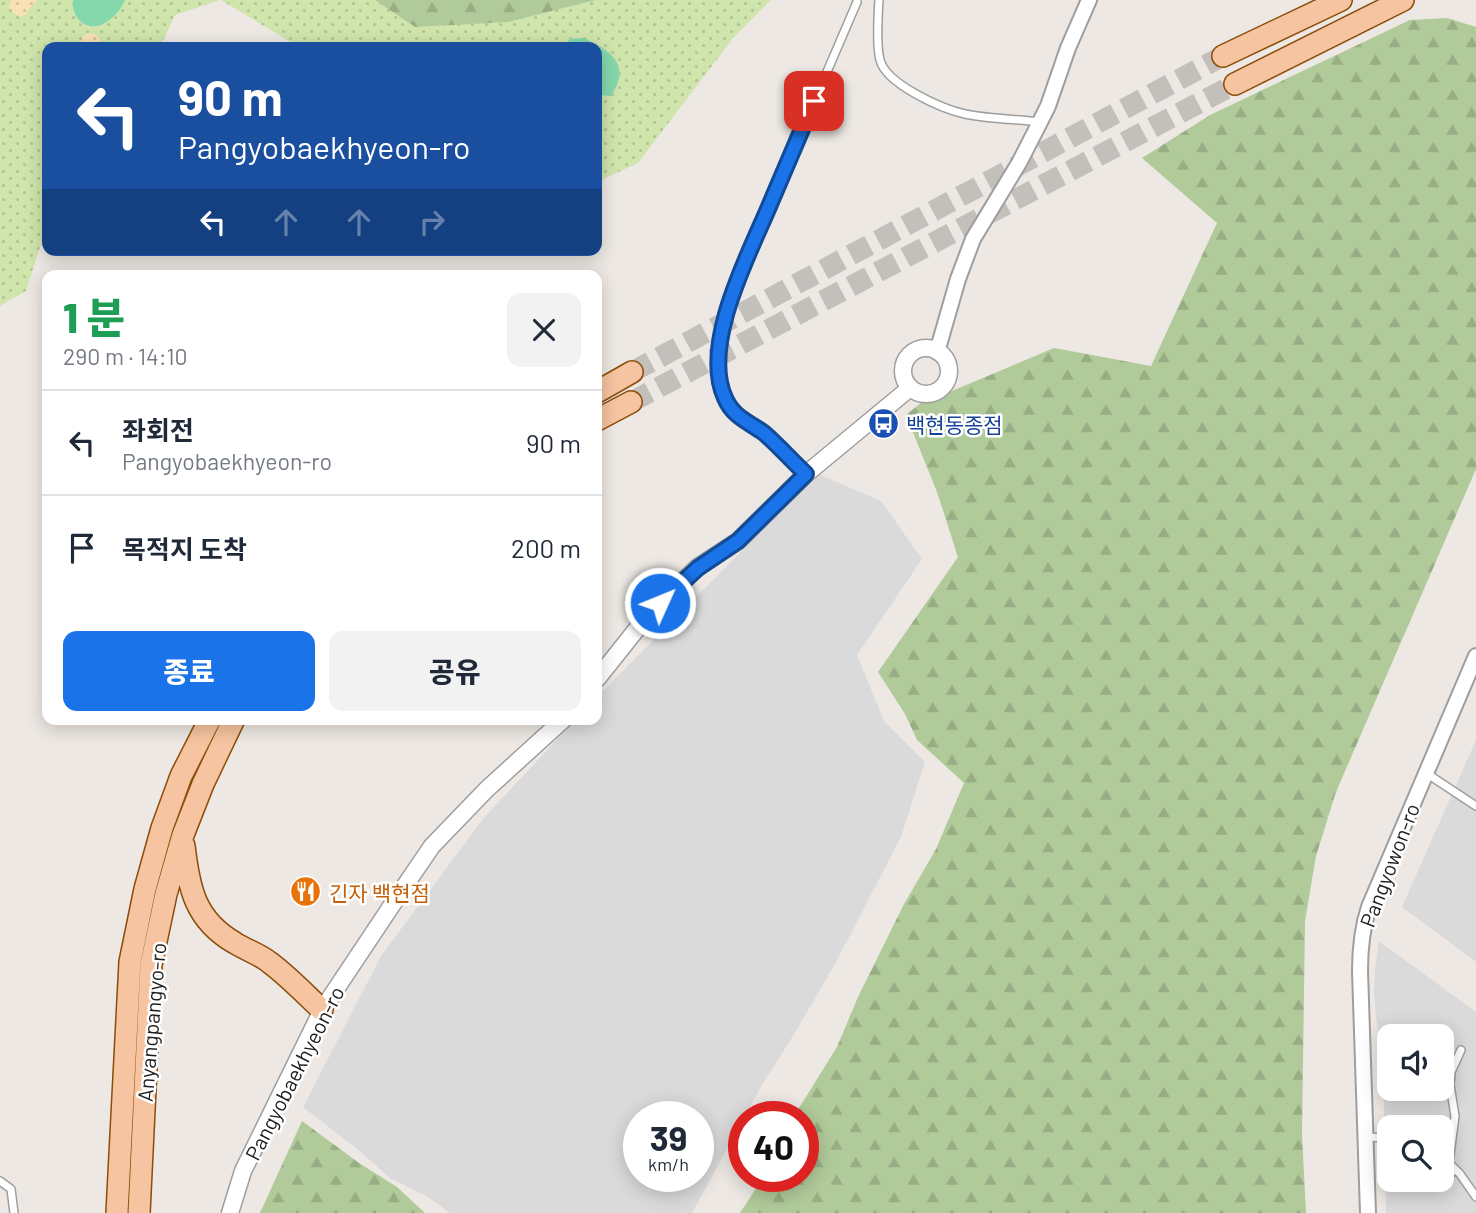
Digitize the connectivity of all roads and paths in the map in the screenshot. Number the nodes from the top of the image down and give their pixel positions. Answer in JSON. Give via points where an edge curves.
{"nodes":[{"id":1,"x":879,"y":0,"type":"edge"},
{"id":2,"x":1089,"y":0,"type":"edge"},
{"id":3,"x":1341,"y":0,"type":"edge"},
{"id":4,"x":1403,"y":0,"type":"edge"},
{"id":5,"x":857,"y":2,"type":"dead end"},
{"id":6,"x":1223,"y":56,"type":"tunnel mouth"},
{"id":7,"x":1235,"y":84,"type":"tunnel mouth"},
{"id":8,"x":1040,"y":122,"type":"junction"},
{"id":9,"x":937,"y":352,"type":"junction"},
{"id":10,"x":632,"y":372,"type":"tunnel mouth"},
{"id":11,"x":910,"y":388,"type":"junction"},
{"id":12,"x":602,"y":389,"type":"edge"},
{"id":13,"x":631,"y":402,"type":"tunnel mouth"},
{"id":14,"x":602,"y":417,"type":"edge"},
{"id":15,"x":806,"y":474,"type":"junction"},
{"id":16,"x":1476,"y":656,"type":"edge"},
{"id":17,"x":602,"y":673,"type":"edge"},
{"id":18,"x":207,"y":725,"type":"edge"},
{"id":19,"x":231,"y":725,"type":"edge"},
{"id":20,"x":557,"y":725,"type":"edge"},
{"id":21,"x":1426,"y":773,"type":"junction"},
{"id":22,"x":1476,"y":806,"type":"edge"},
{"id":23,"x":183,"y":835,"type":"junction"},
{"id":24,"x":321,"y":1010,"type":"junction"},
{"id":25,"x":1461,"y":1050,"type":"dead end"},
{"id":26,"x":1454,"y":1123,"type":"edge"},
{"id":27,"x":1365,"y":1137,"type":"junction"},
{"id":28,"x":1377,"y":1137,"type":"edge"},
{"id":29,"x":1454,"y":1169,"type":"edge"},
{"id":30,"x":0,"y":1181,"type":"edge"},
{"id":31,"x":1476,"y":1196,"type":"edge"},
{"id":32,"x":14,"y":1213,"type":"edge"},
{"id":33,"x":117,"y":1213,"type":"edge"},
{"id":34,"x":139,"y":1213,"type":"edge"},
{"id":35,"x":230,"y":1213,"type":"edge"},
{"id":36,"x":1368,"y":1213,"type":"edge"}],
"edges":[{"from":1,"to":8,"type":"lane","via":[[880,60],[894,79],[951,110]]},
{"from":2,"to":8,"type":"street"},
{"from":3,"to":6,"type":"main road"},
{"from":4,"to":7,"type":"main road"},
{"from":5,"to":15,"type":"lane","via":[[737,281],[720,346],[720,383],[732,410],[763,432]]},
{"from":8,"to":9,"type":"street","via":[[973,239]]},
{"from":9,"to":11,"type":"street","via":[[925,349],[908,357],[903,369]]},
{"from":9,"to":11,"type":"street","via":[[949,371],[944,385],[931,394]]},
{"from":10,"to":12,"type":"main road"},
{"from":11,"to":15,"type":"street"},
{"from":13,"to":14,"type":"main road"},
{"from":15,"to":17,"type":"street","via":[[738,541],[677,587]]},
{"from":16,"to":21,"type":"street","name":"Pangyowon-ro"},
{"from":18,"to":33,"type":"main road","name":"Anyangpangyo-ro","via":[[162,828],[130,962]]},
{"from":19,"to":23,"type":"main road","name":"Anyangpangyo-ro"},
{"from":20,"to":24,"type":"street","name":"Pangyobaekhyeon-ro","via":[[432,846]]},
{"from":21,"to":22,"type":"lane"},
{"from":21,"to":27,"type":"street","name":"Pangyowon-ro","via":[[1362,928]]},
{"from":23,"to":24,"type":"main road","via":[[195,902],[212,926],[266,960]]},
{"from":23,"to":34,"type":"main road","name":"Anyangpangyo-ro","via":[[151,965]]},
{"from":24,"to":35,"type":"street","name":"Pangyobaekhyeon-ro","via":[[243,1171]]},
{"from":25,"to":26,"type":"lane","via":[[1451,1072]]},
{"from":27,"to":28,"type":"lane"},
{"from":27,"to":36,"type":"street","name":"Pangyowon-ro"},
{"from":29,"to":31,"type":"lane"},
{"from":30,"to":32,"type":"lane","via":[[11,1189]]}]}
